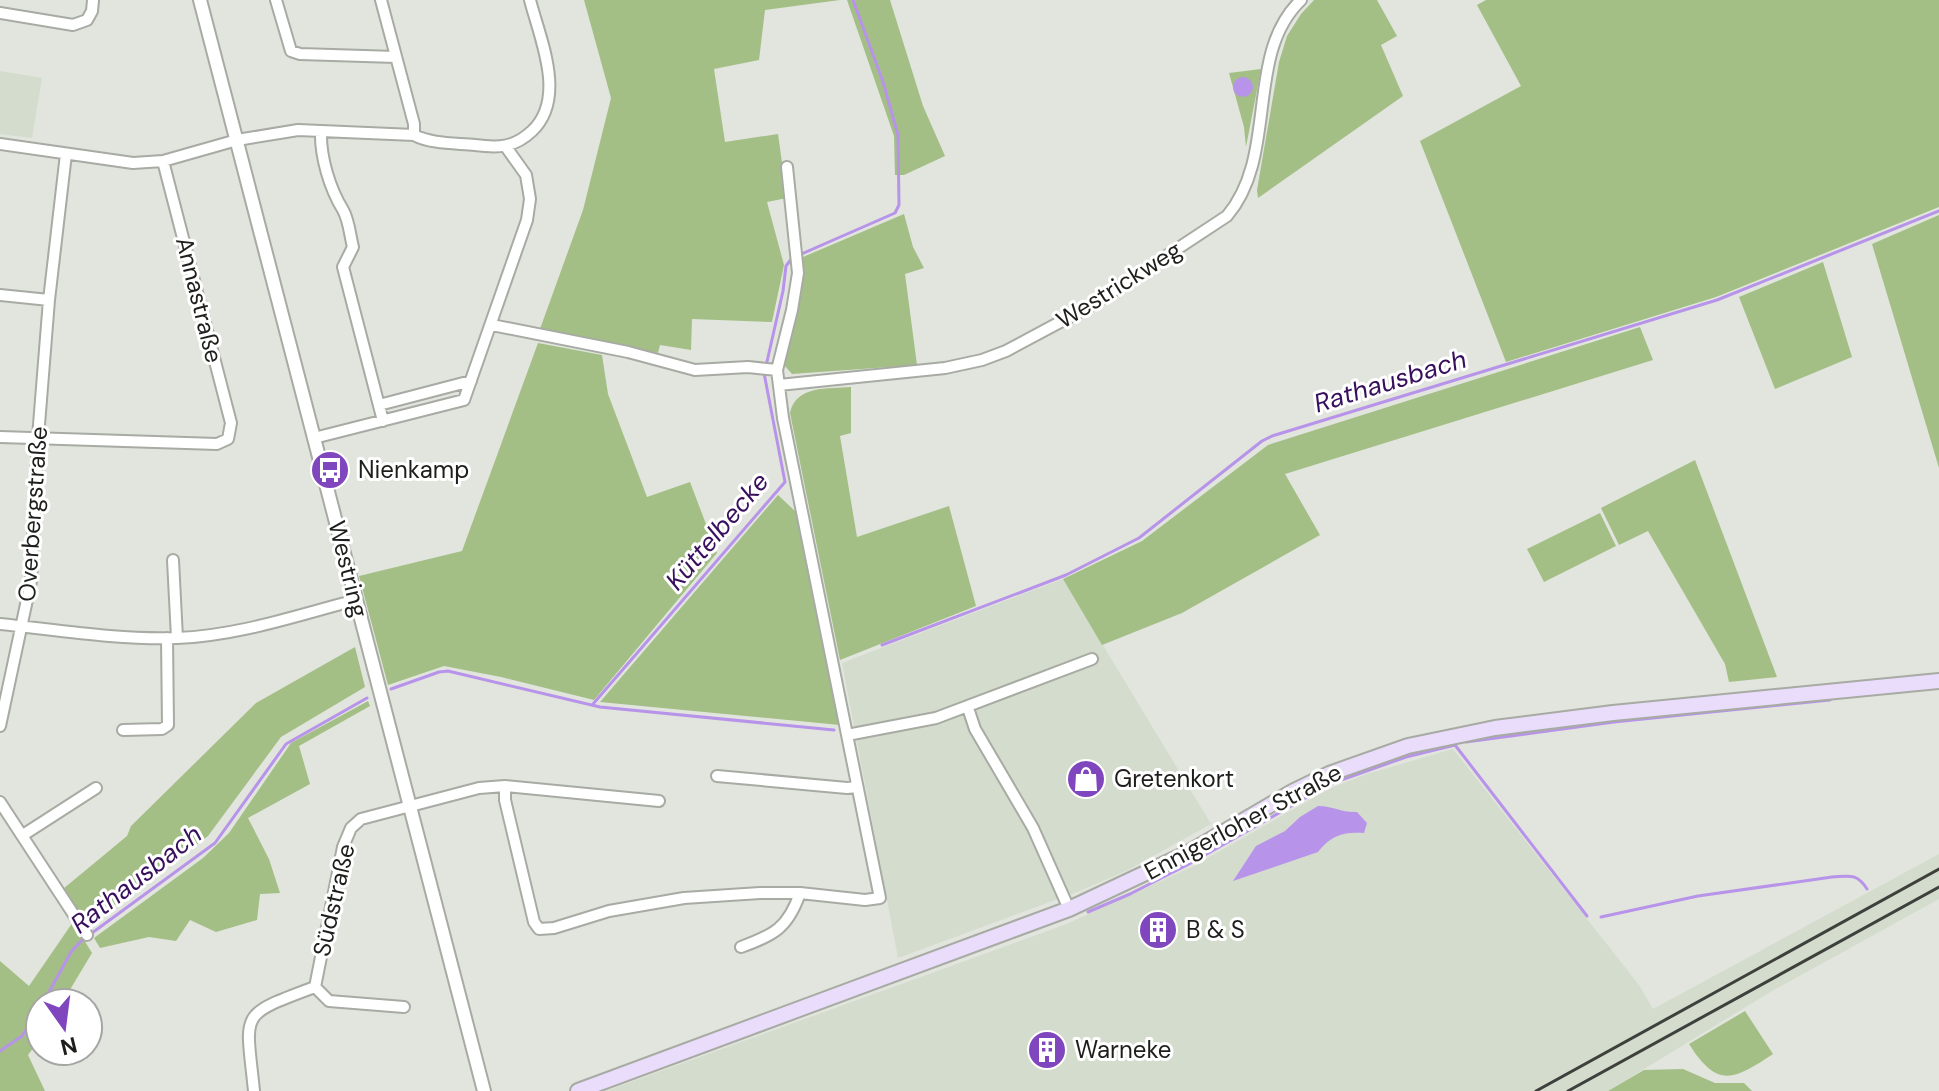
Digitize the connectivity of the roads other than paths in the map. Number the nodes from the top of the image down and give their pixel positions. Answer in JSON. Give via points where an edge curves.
{"nodes":[{"id":1,"x":93,"y":0,"type":"edge"},
{"id":2,"x":200,"y":0,"type":"edge"},
{"id":3,"x":276,"y":0,"type":"edge"},
{"id":4,"x":381,"y":0,"type":"edge"},
{"id":5,"x":530,"y":0,"type":"edge"},
{"id":6,"x":1301,"y":0,"type":"edge"},
{"id":7,"x":0,"y":13,"type":"edge"},
{"id":8,"x":396,"y":57,"type":"junction"},
{"id":9,"x":321,"y":131,"type":"junction"},
{"id":10,"x":414,"y":135,"type":"junction"},
{"id":11,"x":237,"y":140,"type":"junction"},
{"id":12,"x":0,"y":144,"type":"edge"},
{"id":13,"x":506,"y":147,"type":"junction"},
{"id":14,"x":66,"y":154,"type":"junction"},
{"id":15,"x":163,"y":161,"type":"junction"},
{"id":16,"x":787,"y":167,"type":"dead end"},
{"id":17,"x":0,"y":295,"type":"edge"},
{"id":18,"x":49,"y":300,"type":"junction"},
{"id":19,"x":492,"y":325,"type":"junction"},
{"id":20,"x":777,"y":370,"type":"junction"},
{"id":21,"x":471,"y":381,"type":"junction"},
{"id":22,"x":779,"y":385,"type":"junction"},
{"id":23,"x":379,"y":405,"type":"junction"},
{"id":24,"x":383,"y":421,"type":"junction"},
{"id":25,"x":0,"y":437,"type":"edge"},
{"id":26,"x":38,"y":437,"type":"junction"},
{"id":27,"x":314,"y":438,"type":"junction"},
{"id":28,"x":173,"y":560,"type":"dead end"},
{"id":29,"x":356,"y":600,"type":"junction"},
{"id":30,"x":0,"y":624,"type":"edge"},
{"id":31,"x":23,"y":626,"type":"junction"},
{"id":32,"x":172,"y":638,"type":"junction"},
{"id":33,"x":1092,"y":659,"type":"dead end"},
{"id":34,"x":1939,"y":681,"type":"edge"},
{"id":35,"x":968,"y":708,"type":"junction"},
{"id":36,"x":0,"y":726,"type":"edge"},
{"id":37,"x":123,"y":730,"type":"dead end"},
{"id":38,"x":847,"y":735,"type":"junction"},
{"id":39,"x":717,"y":776,"type":"dead end"},
{"id":40,"x":505,"y":786,"type":"junction"},
{"id":41,"x":857,"y":787,"type":"junction"},
{"id":42,"x":96,"y":788,"type":"dead end"},
{"id":43,"x":659,"y":801,"type":"dead end"},
{"id":44,"x":0,"y":802,"type":"edge"},
{"id":45,"x":410,"y":807,"type":"junction"},
{"id":46,"x":23,"y":835,"type":"junction"},
{"id":47,"x":800,"y":893,"type":"junction"},
{"id":48,"x":1069,"y":909,"type":"junction"},
{"id":49,"x":87,"y":935,"type":"dead end"},
{"id":50,"x":741,"y":947,"type":"dead end"},
{"id":51,"x":315,"y":987,"type":"junction"},
{"id":52,"x":404,"y":1007,"type":"dead end"},
{"id":53,"x":254,"y":1091,"type":"edge"},
{"id":54,"x":484,"y":1091,"type":"edge"},
{"id":55,"x":578,"y":1091,"type":"edge"}],
"edges":[{"from":1,"to":7,"type":"street","via":[[92,11],[80,24]]},
{"from":2,"to":11,"type":"street","name":"Westring"},
{"from":3,"to":8,"type":"street","via":[[291,51]]},
{"from":4,"to":8,"type":"street"},
{"from":5,"to":13,"type":"street","via":[[549,72],[549,97],[536,128]]},
{"from":6,"to":22,"type":"street","name":"Westrickweg","via":[[1280,30],[1249,183],[1227,216],[1092,305],[994,356],[945,368]]},
{"from":8,"to":10,"type":"street"},
{"from":9,"to":10,"type":"street"},
{"from":9,"to":11,"type":"street"},
{"from":9,"to":23,"type":"street","via":[[336,203],[344,211],[353,247],[343,267]]},
{"from":10,"to":13,"type":"street"},
{"from":11,"to":15,"type":"street"},
{"from":11,"to":27,"type":"street","name":"Westring"},
{"from":12,"to":14,"type":"street"},
{"from":13,"to":19,"type":"street","via":[[526,175],[530,199]]},
{"from":14,"to":15,"type":"street","via":[[133,163]]},
{"from":14,"to":18,"type":"street","name":"Overbergstraße"},
{"from":15,"to":26,"type":"street","name":"Annastraße","via":[[231,423],[228,439],[217,444]]},
{"from":16,"to":20,"type":"street","via":[[798,273]]},
{"from":17,"to":18,"type":"street"},
{"from":18,"to":26,"type":"street","name":"Overbergstraße"},
{"from":19,"to":20,"type":"street","via":[[695,370]]},
{"from":19,"to":21,"type":"street"},
{"from":20,"to":22,"type":"street"},
{"from":21,"to":23,"type":"street"},
{"from":21,"to":24,"type":"street","via":[[464,400]]},
{"from":22,"to":38,"type":"street"},
{"from":23,"to":24,"type":"street"},
{"from":24,"to":27,"type":"street"},
{"from":25,"to":26,"type":"street"},
{"from":26,"to":31,"type":"street","name":"Overbergstraße","via":[[31,581]]},
{"from":27,"to":29,"type":"street","name":"Westring"},
{"from":28,"to":32,"type":"street"},
{"from":29,"to":32,"type":"street","via":[[244,629]]},
{"from":29,"to":45,"type":"street","name":"Westring"},
{"from":30,"to":31,"type":"street"},
{"from":31,"to":32,"type":"street"},
{"from":31,"to":36,"type":"street","name":"Overbergstraße"},
{"from":32,"to":37,"type":"street","via":[[168,725]]},
{"from":33,"to":35,"type":"street"},
{"from":34,"to":48,"type":"main road","name":"Ennigerloher Straße","via":[[1583,717],[1408,746],[1329,774],[1188,853]]},
{"from":35,"to":38,"type":"street"},
{"from":35,"to":48,"type":"street","via":[[1033,828]]},
{"from":38,"to":41,"type":"street"},
{"from":39,"to":41,"type":"street"},
{"from":40,"to":43,"type":"street"},
{"from":40,"to":45,"type":"street"},
{"from":40,"to":47,"type":"street","via":[[539,929],[655,902]]},
{"from":41,"to":47,"type":"street","via":[[880,898]]},
{"from":42,"to":46,"type":"street"},
{"from":44,"to":46,"type":"street"},
{"from":45,"to":51,"type":"street","name":"Südstraße","via":[[361,819],[351,828]]},
{"from":45,"to":54,"type":"street","name":"Westring"},
{"from":46,"to":49,"type":"street"},
{"from":47,"to":50,"type":"street","via":[[781,928]]},
{"from":48,"to":55,"type":"main road","name":"Ennigerloher Straße"},
{"from":51,"to":52,"type":"street","name":"Südstraße","via":[[329,1001]]},
{"from":51,"to":53,"type":"street","name":"Südstraße","via":[[264,1006],[250,1021]]}]}
